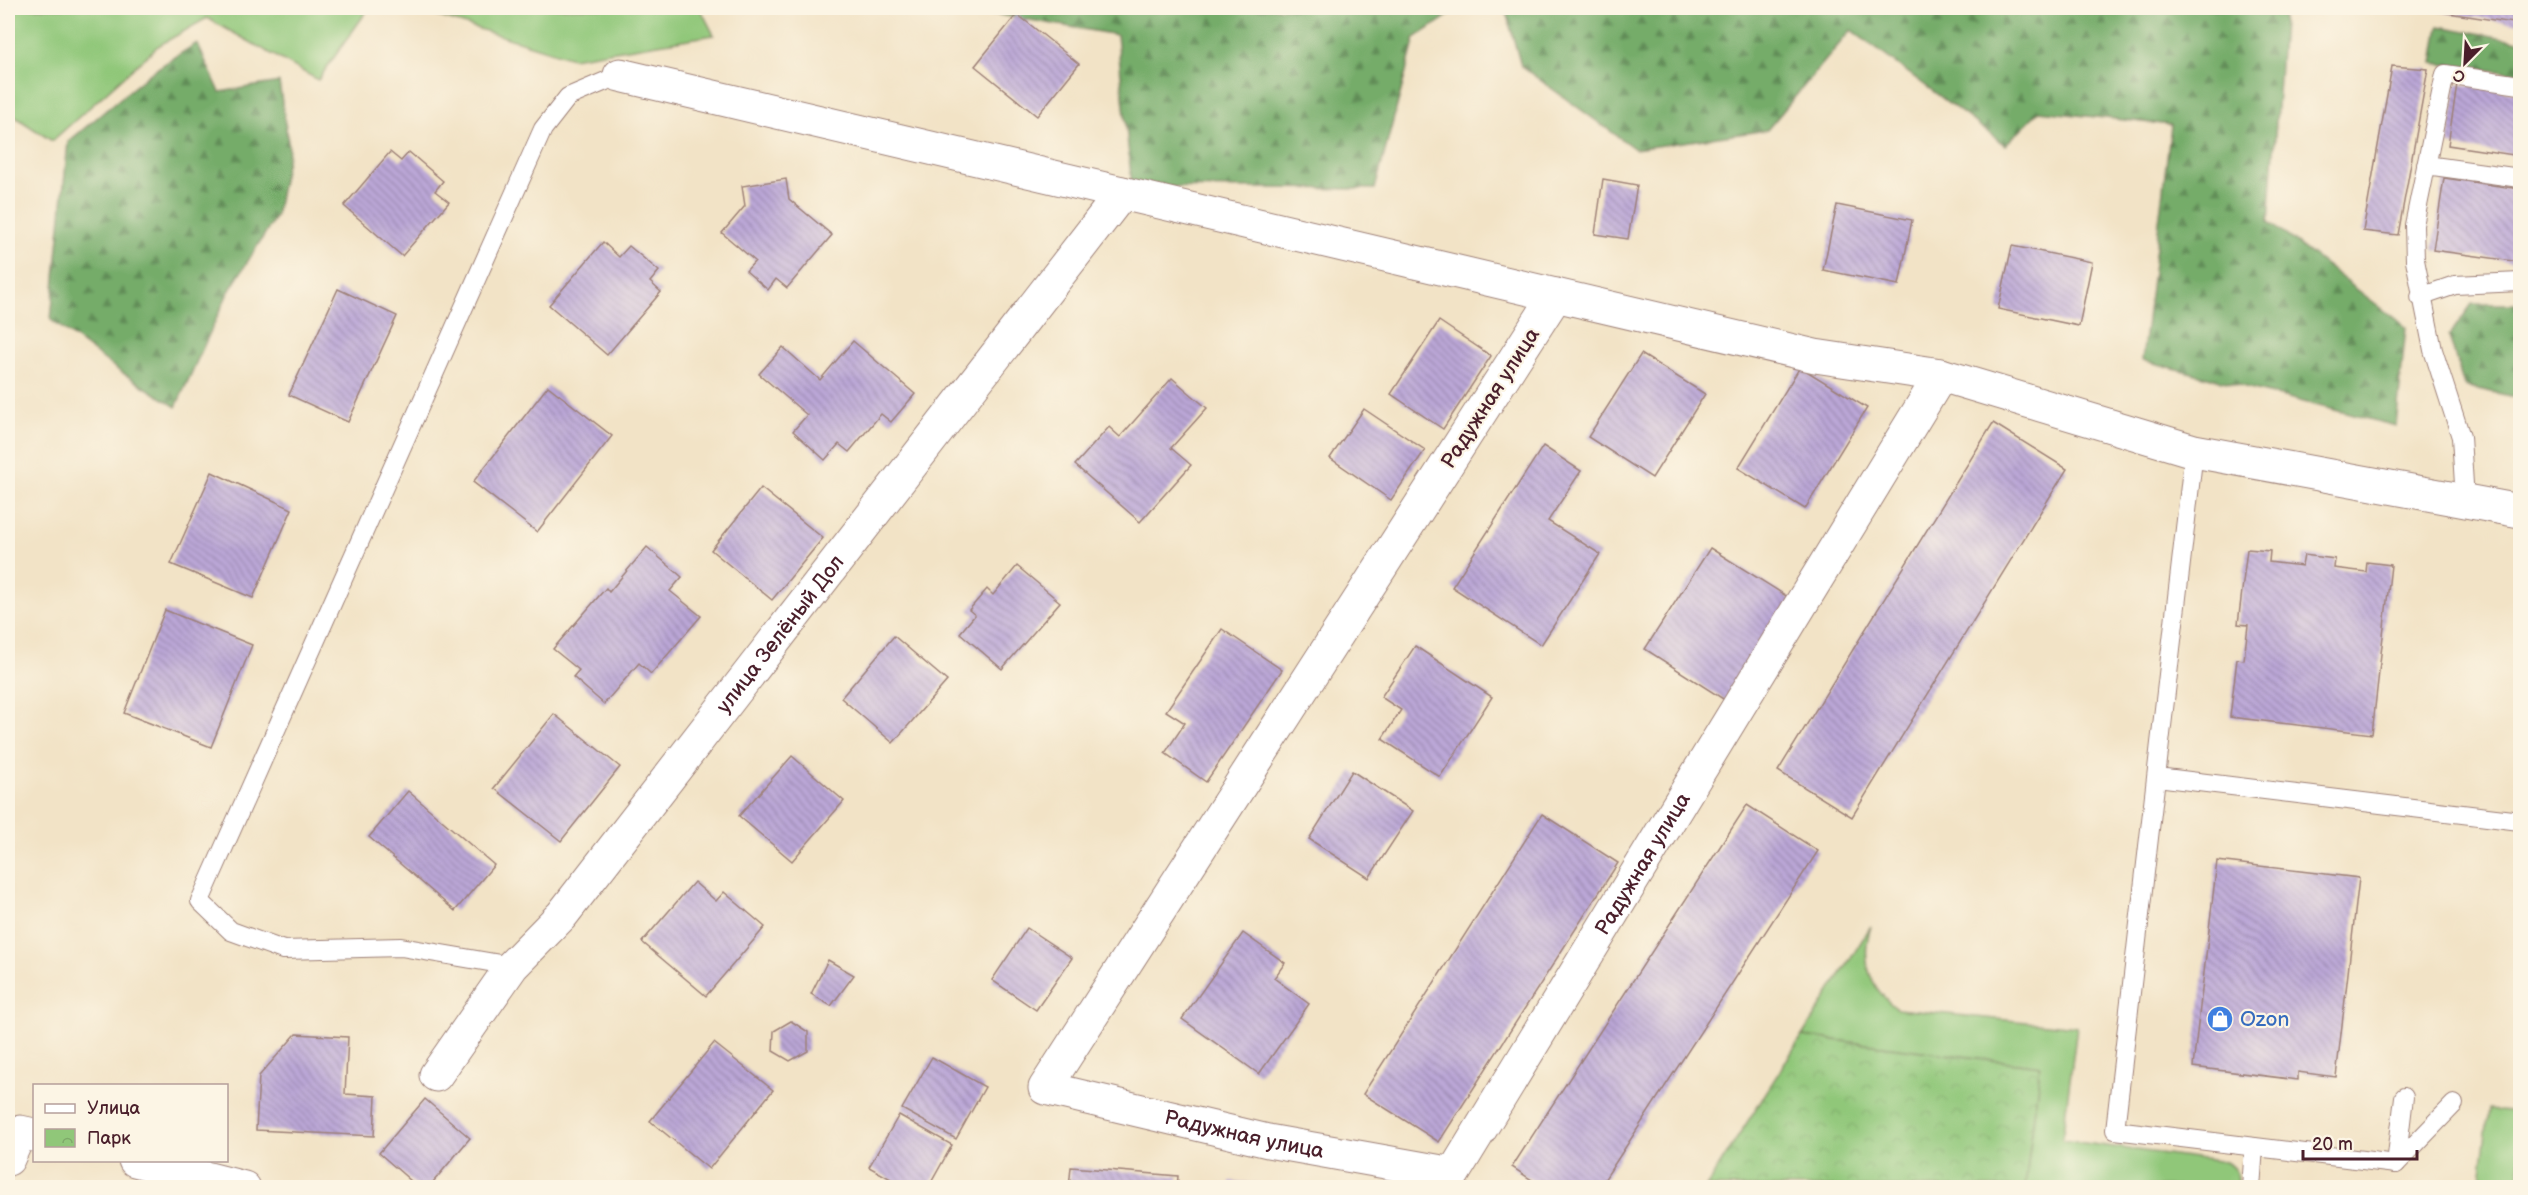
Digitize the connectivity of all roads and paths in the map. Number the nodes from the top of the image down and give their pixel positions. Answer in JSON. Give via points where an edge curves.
{"nodes":[{"id":1,"x":620,"y":75,"type":"joint"},
{"id":2,"x":2520,"y":85,"type":"edge"},
{"id":3,"x":2426,"y":165,"type":"junction"},
{"id":4,"x":2520,"y":178,"type":"edge"},
{"id":5,"x":1122,"y":193,"type":"junction"},
{"id":6,"x":2520,"y":282,"type":"edge"},
{"id":7,"x":1556,"y":295,"type":"junction"},
{"id":8,"x":2420,"y":297,"type":"junction"},
{"id":9,"x":1941,"y":375,"type":"junction"},
{"id":10,"x":2194,"y":451,"type":"junction"},
{"id":11,"x":2465,"y":500,"type":"junction"},
{"id":12,"x":2520,"y":511,"type":"edge"},
{"id":13,"x":2157,"y":777,"type":"junction"},
{"id":14,"x":2520,"y":821,"type":"edge"},
{"id":15,"x":512,"y":966,"type":"junction"},
{"id":16,"x":436,"y":1075,"type":"dead end"},
{"id":17,"x":2404,"y":1097,"type":"dead end"},
{"id":18,"x":2454,"y":1104,"type":"dead end"},
{"id":19,"x":2254,"y":1147,"type":"junction"},
{"id":20,"x":139,"y":1162,"type":"edge"},
{"id":21,"x":2396,"y":1164,"type":"junction"},
{"id":22,"x":244,"y":1188,"type":"edge"},
{"id":23,"x":2251,"y":1188,"type":"edge"}],
"edges":[{"from":1,"to":5,"type":"street"},
{"from":1,"to":15,"type":"lane","via":[[568,97],[543,129],[200,901],[231,931],[283,950],[401,947]]},
{"from":2,"to":3,"type":"lane","via":[[2445,74]]},
{"from":3,"to":4,"type":"lane"},
{"from":3,"to":8,"type":"lane","via":[[2414,225]]},
{"from":5,"to":7,"type":"street"},
{"from":5,"to":15,"type":"street","name":"улица Зелёный Дол","via":[[582,890]]},
{"from":6,"to":8,"type":"lane","via":[[2456,285]]},
{"from":7,"to":9,"type":"street","via":[[1815,356]]},
{"from":7,"to":9,"type":"street","name":"Радужная улица","via":[[1045,1088],[1268,1141],[1453,1174]]},
{"from":8,"to":11,"type":"lane","via":[[2461,437]]},
{"from":9,"to":10,"type":"street"},
{"from":10,"to":11,"type":"street"},
{"from":10,"to":13,"type":"lane"},
{"from":11,"to":12,"type":"street"},
{"from":13,"to":14,"type":"lane"},
{"from":13,"to":19,"type":"lane","via":[[2115,1130]]},
{"from":15,"to":16,"type":"street","name":"улица Зелёный Дол"},
{"from":17,"to":21,"type":"lane"},
{"from":18,"to":21,"type":"lane"},
{"from":19,"to":21,"type":"lane"},
{"from":19,"to":23,"type":"lane"},
{"from":20,"to":22,"type":"street"}]}
